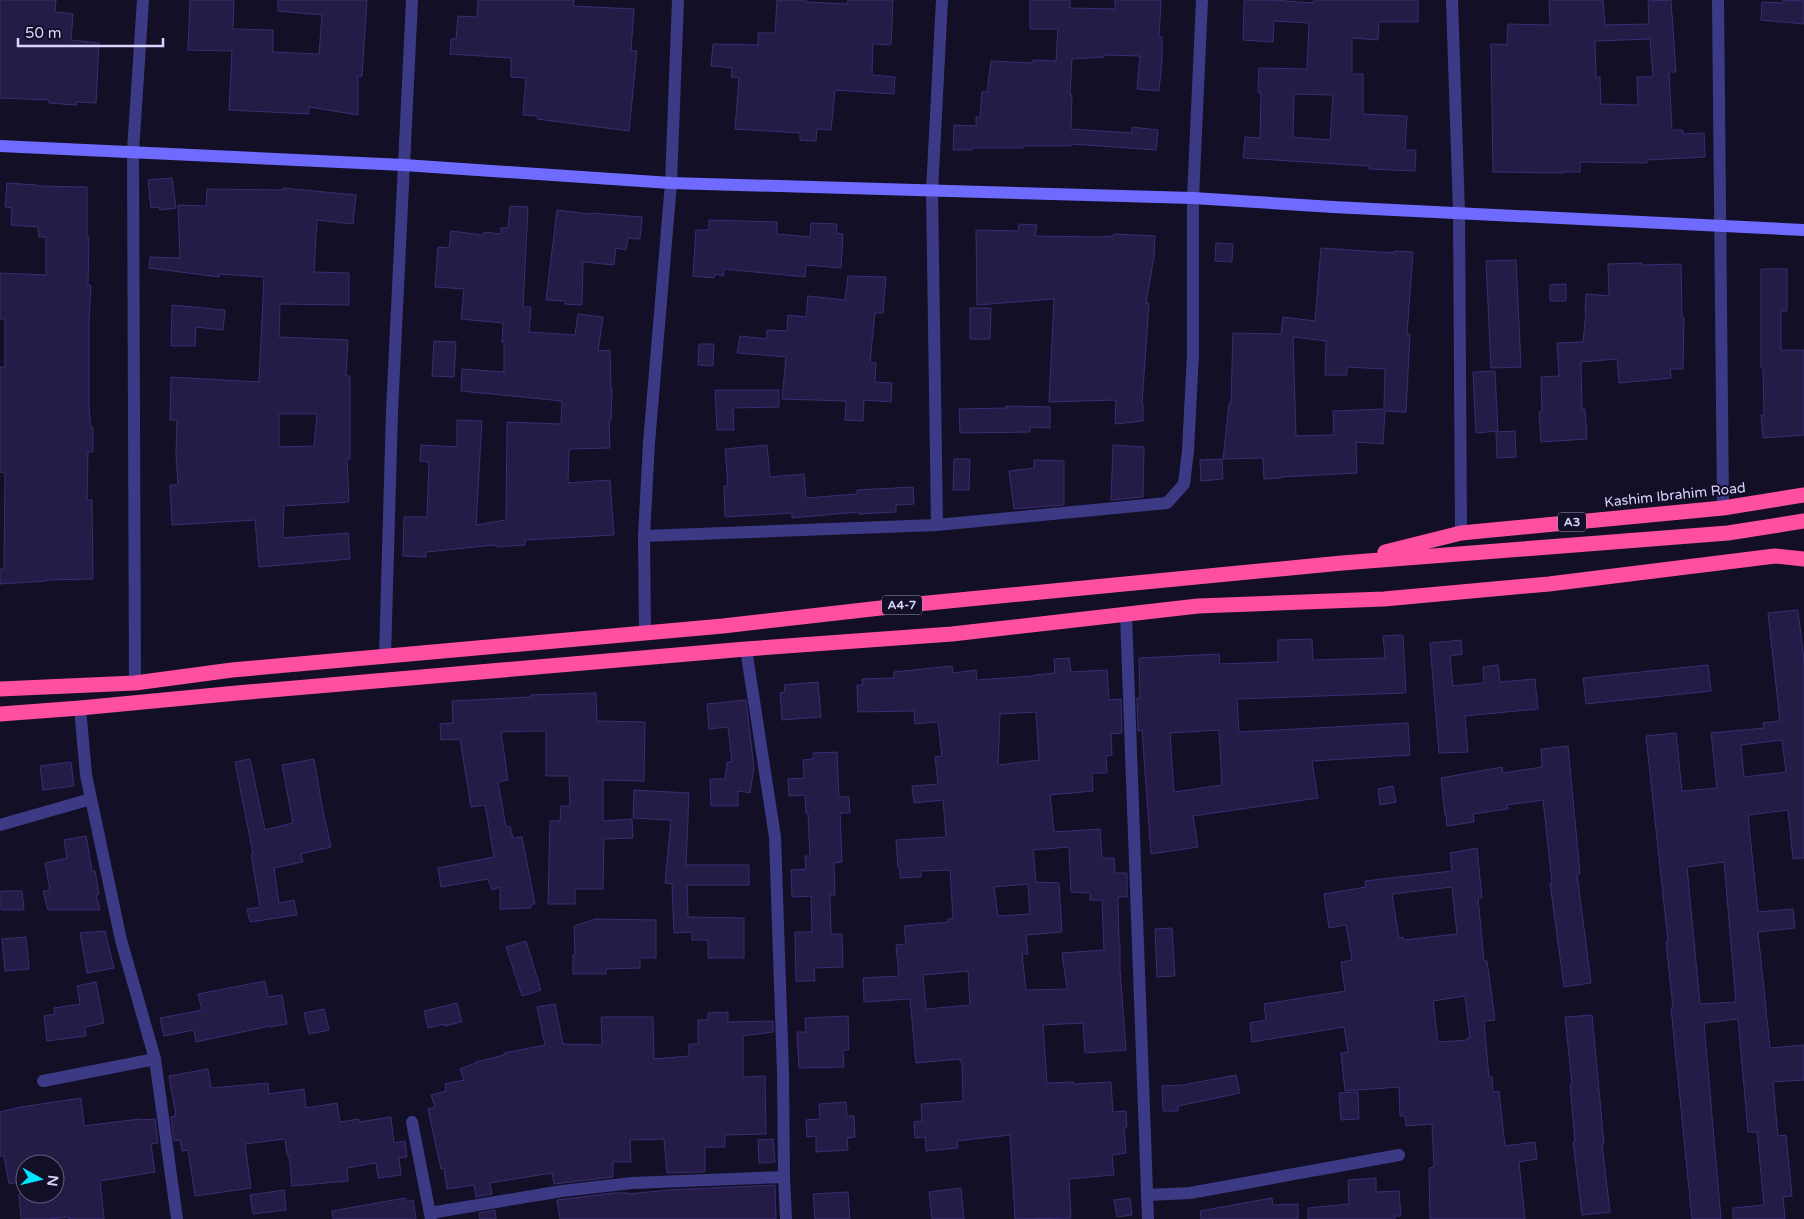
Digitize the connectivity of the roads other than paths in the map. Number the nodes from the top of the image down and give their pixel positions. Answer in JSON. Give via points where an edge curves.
{"nodes":[{"id":1,"x":143,"y":0,"type":"edge"},
{"id":2,"x":412,"y":0,"type":"edge"},
{"id":3,"x":678,"y":0,"type":"edge"},
{"id":4,"x":942,"y":0,"type":"edge"},
{"id":5,"x":1202,"y":0,"type":"edge"},
{"id":6,"x":1452,"y":0,"type":"edge"},
{"id":7,"x":1718,"y":0,"type":"edge"},
{"id":8,"x":0,"y":146,"type":"edge"},
{"id":9,"x":133,"y":152,"type":"junction"},
{"id":10,"x":404,"y":165,"type":"junction"},
{"id":11,"x":671,"y":183,"type":"junction"},
{"id":12,"x":932,"y":191,"type":"junction"},
{"id":13,"x":1193,"y":198,"type":"junction"},
{"id":14,"x":1460,"y":213,"type":"junction"},
{"id":15,"x":1719,"y":225,"type":"junction"},
{"id":16,"x":1804,"y":230,"type":"edge"},
{"id":17,"x":1804,"y":495,"type":"edge"},
{"id":18,"x":1723,"y":508,"type":"junction"},
{"id":19,"x":1804,"y":521,"type":"edge"},
{"id":20,"x":937,"y":525,"type":"junction"},
{"id":21,"x":1460,"y":533,"type":"junction"},
{"id":22,"x":644,"y":536,"type":"junction"},
{"id":23,"x":1804,"y":552,"type":"edge"},
{"id":24,"x":1775,"y":556,"type":"junction"},
{"id":25,"x":1804,"y":559,"type":"edge"},
{"id":26,"x":1342,"y":563,"type":"junction"},
{"id":27,"x":1126,"y":615,"type":"junction"},
{"id":28,"x":645,"y":634,"type":"junction"},
{"id":29,"x":746,"y":649,"type":"junction"},
{"id":30,"x":385,"y":657,"type":"junction"},
{"id":31,"x":135,"y":683,"type":"junction"},
{"id":32,"x":0,"y":689,"type":"edge"},
{"id":33,"x":80,"y":708,"type":"junction"},
{"id":34,"x":0,"y":714,"type":"edge"},
{"id":35,"x":91,"y":799,"type":"junction"},
{"id":36,"x":0,"y":825,"type":"edge"},
{"id":37,"x":155,"y":1059,"type":"junction"},
{"id":38,"x":43,"y":1081,"type":"dead end"},
{"id":39,"x":412,"y":1122,"type":"dead end"},
{"id":40,"x":1399,"y":1155,"type":"dead end"},
{"id":41,"x":784,"y":1177,"type":"junction"},
{"id":42,"x":1148,"y":1195,"type":"junction"},
{"id":43,"x":431,"y":1216,"type":"edge"},
{"id":44,"x":177,"y":1219,"type":"edge"},
{"id":45,"x":786,"y":1219,"type":"edge"},
{"id":46,"x":1148,"y":1219,"type":"edge"}],
"edges":[{"from":1,"to":9,"type":"street"},
{"from":2,"to":10,"type":"street"},
{"from":3,"to":11,"type":"street"},
{"from":4,"to":12,"type":"street"},
{"from":5,"to":13,"type":"street"},
{"from":6,"to":14,"type":"street"},
{"from":7,"to":15,"type":"street"},
{"from":8,"to":9,"type":"main road"},
{"from":9,"to":10,"type":"main road"},
{"from":9,"to":31,"type":"street"},
{"from":10,"to":11,"type":"main road"},
{"from":10,"to":30,"type":"street"},
{"from":11,"to":12,"type":"main road"},
{"from":11,"to":22,"type":"street"},
{"from":12,"to":13,"type":"main road"},
{"from":12,"to":20,"type":"street"},
{"from":13,"to":14,"type":"main road"},
{"from":13,"to":20,"type":"street","via":[[1193,354],[1184,484],[1166,503]]},
{"from":14,"to":15,"type":"main road"},
{"from":14,"to":21,"type":"street"},
{"from":15,"to":16,"type":"main road"},
{"from":15,"to":18,"type":"street"},
{"from":17,"to":18,"type":"highway","name":"Kashim Ibrahim Road","number":"A3"},
{"from":18,"to":21,"type":"highway","name":"Kashim Ibrahim Road","number":"A3"},
{"from":19,"to":26,"type":"highway","number":"A4-7","via":[[1728,533]]},
{"from":20,"to":22,"type":"street"},
{"from":21,"to":26,"type":"highway","name":"Kashim Ibrahim Road","number":"A3"},
{"from":22,"to":28,"type":"street"},
{"from":23,"to":24,"type":"highway"},
{"from":24,"to":25,"type":"highway"},
{"from":24,"to":27,"type":"highway","via":[[1540,585],[1384,599],[1198,606]]},
{"from":26,"to":28,"type":"highway","number":"A4-7"},
{"from":27,"to":29,"type":"highway","via":[[952,634]]},
{"from":27,"to":42,"type":"street"},
{"from":28,"to":30,"type":"highway","number":"A4-7"},
{"from":29,"to":33,"type":"highway"},
{"from":29,"to":41,"type":"street","via":[[775,837]]},
{"from":30,"to":31,"type":"highway","number":"A4-7","via":[[232,670]]},
{"from":31,"to":32,"type":"highway","number":"A4-7"},
{"from":33,"to":34,"type":"highway"},
{"from":33,"to":35,"type":"street"},
{"from":35,"to":36,"type":"street"},
{"from":35,"to":37,"type":"street","via":[[120,940]]},
{"from":37,"to":38,"type":"street"},
{"from":37,"to":44,"type":"street"},
{"from":39,"to":43,"type":"street"},
{"from":40,"to":42,"type":"street","via":[[1190,1193]]},
{"from":41,"to":43,"type":"street","via":[[588,1188]]},
{"from":41,"to":45,"type":"street"},
{"from":42,"to":46,"type":"street"}]}
